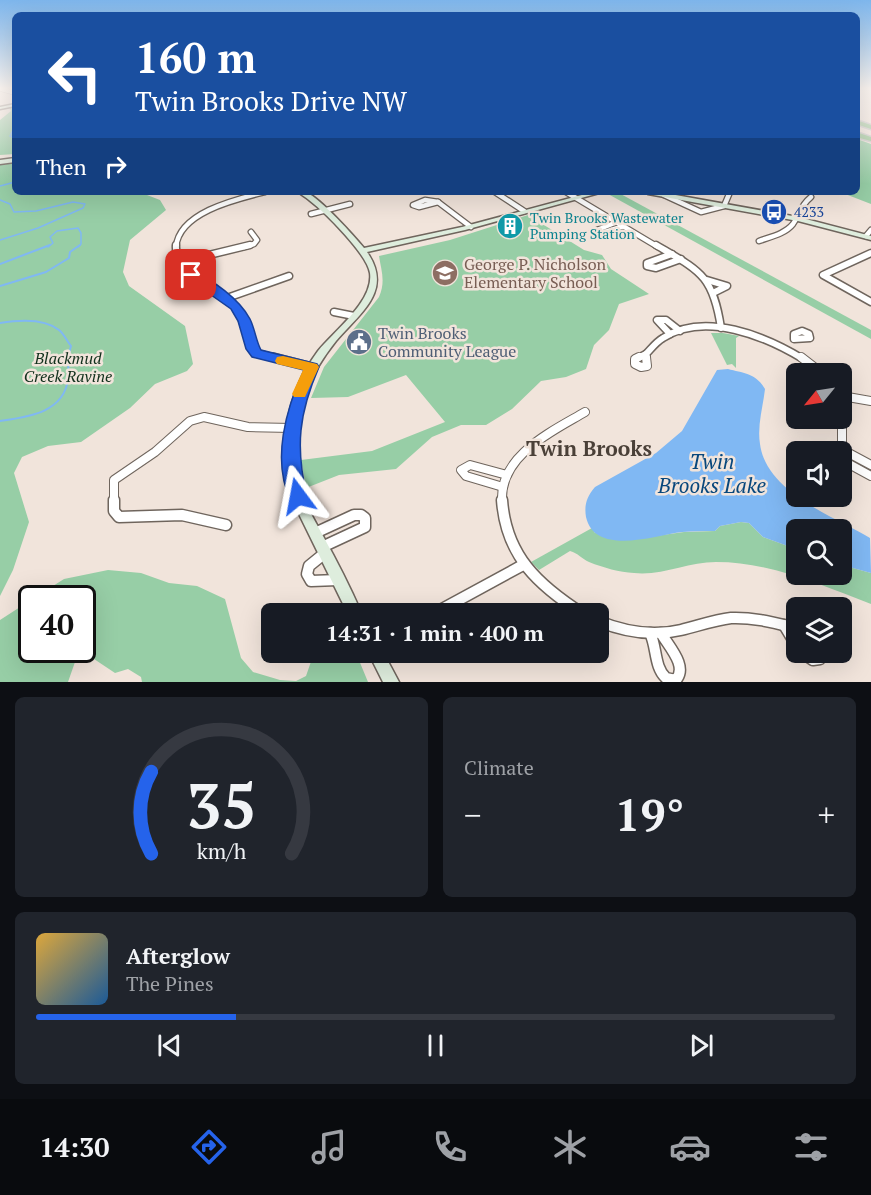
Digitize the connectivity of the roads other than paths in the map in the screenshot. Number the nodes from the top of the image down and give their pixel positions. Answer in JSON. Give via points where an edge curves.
{"nodes":[{"id":1,"x":254,"y":195,"type":"edge"},
{"id":2,"x":310,"y":195,"type":"edge"},
{"id":3,"x":499,"y":195,"type":"edge"},
{"id":4,"x":580,"y":195,"type":"edge"},
{"id":5,"x":669,"y":195,"type":"edge"},
{"id":6,"x":729,"y":195,"type":"edge"},
{"id":7,"x":811,"y":197,"type":"dead end"},
{"id":8,"x":438,"y":202,"type":"dead end"},
{"id":9,"x":350,"y":204,"type":"dead end"},
{"id":10,"x":724,"y":206,"type":"junction"},
{"id":11,"x":323,"y":211,"type":"junction"},
{"id":12,"x":524,"y":212,"type":"junction"},
{"id":13,"x":311,"y":214,"type":"dead end"},
{"id":14,"x":798,"y":219,"type":"junction"},
{"id":15,"x":617,"y":222,"type":"junction"},
{"id":16,"x":624,"y":226,"type":"junction"},
{"id":17,"x":467,"y":228,"type":"junction"},
{"id":18,"x":251,"y":232,"type":"dead end"},
{"id":19,"x":869,"y":235,"type":"edge"},
{"id":20,"x":759,"y":241,"type":"dead end"},
{"id":21,"x":364,"y":253,"type":"junction"},
{"id":22,"x":672,"y":254,"type":"junction"},
{"id":23,"x":871,"y":254,"type":"edge"},
{"id":24,"x":681,"y":259,"type":"junction"},
{"id":25,"x":180,"y":262,"type":"junction"},
{"id":26,"x":289,"y":276,"type":"dead end"},
{"id":27,"x":707,"y":280,"type":"junction"},
{"id":28,"x":715,"y":292,"type":"junction"},
{"id":29,"x":227,"y":298,"type":"junction"},
{"id":30,"x":871,"y":302,"type":"edge"},
{"id":31,"x":334,"y":312,"type":"dead end"},
{"id":32,"x":354,"y":316,"type":"junction"},
{"id":33,"x":721,"y":328,"type":"junction"},
{"id":34,"x":680,"y":331,"type":"junction"},
{"id":35,"x":670,"y":334,"type":"junction"},
{"id":36,"x":794,"y":339,"type":"dead end"},
{"id":37,"x":784,"y":346,"type":"junction"},
{"id":38,"x":646,"y":354,"type":"dead end"},
{"id":39,"x":808,"y":363,"type":"edge"},
{"id":40,"x":312,"y":367,"type":"junction"},
{"id":41,"x":852,"y":398,"type":"edge"},
{"id":42,"x":871,"y":401,"type":"edge"},
{"id":43,"x":585,"y":412,"type":"dead end"},
{"id":44,"x":292,"y":428,"type":"junction"},
{"id":45,"x":852,"y":455,"type":"edge"},
{"id":46,"x":852,"y":465,"type":"edge"},
{"id":47,"x":871,"y":465,"type":"edge"},
{"id":48,"x":507,"y":475,"type":"junction"},
{"id":49,"x":871,"y":476,"type":"edge"},
{"id":50,"x":503,"y":487,"type":"junction"},
{"id":51,"x":226,"y":525,"type":"dead end"},
{"id":52,"x":315,"y":533,"type":"junction"},
{"id":53,"x":324,"y":550,"type":"junction"},
{"id":54,"x":523,"y":565,"type":"junction"},
{"id":55,"x":338,"y":580,"type":"junction"},
{"id":56,"x":350,"y":603,"type":"edge"},
{"id":57,"x":453,"y":603,"type":"edge"},
{"id":58,"x":567,"y":603,"type":"edge"},
{"id":59,"x":609,"y":625,"type":"edge"},
{"id":60,"x":783,"y":625,"type":"junction"},
{"id":61,"x":786,"y":626,"type":"edge"},
{"id":62,"x":786,"y":630,"type":"edge"},
{"id":63,"x":381,"y":663,"type":"edge"},
{"id":64,"x":391,"y":682,"type":"edge"}],
"edges":[{"from":1,"to":25,"type":"street","via":[[223,204],[190,222],[176,244]]},
{"from":2,"to":11,"type":"street"},
{"from":3,"to":12,"type":"street"},
{"from":4,"to":12,"type":"street"},
{"from":4,"to":15,"type":"street"},
{"from":5,"to":10,"type":"street"},
{"from":6,"to":10,"type":"street"},
{"from":7,"to":14,"type":"street","via":[[801,205]]},
{"from":8,"to":17,"type":"street"},
{"from":9,"to":11,"type":"street"},
{"from":10,"to":14,"type":"street"},
{"from":11,"to":13,"type":"street"},
{"from":11,"to":21,"type":"street"},
{"from":12,"to":17,"type":"street"},
{"from":14,"to":19,"type":"street"},
{"from":14,"to":20,"type":"street","via":[[789,230]]},
{"from":15,"to":16,"type":"street"},
{"from":15,"to":16,"type":"street","via":[[592,232],[599,234]]},
{"from":16,"to":22,"type":"street"},
{"from":17,"to":21,"type":"street","via":[[443,238]]},
{"from":18,"to":25,"type":"street","via":[[257,240],[254,244]]},
{"from":21,"to":32,"type":"street","via":[[374,272],[372,286]]},
{"from":22,"to":24,"type":"street"},
{"from":22,"to":24,"type":"street","via":[[646,266],[656,268]]},
{"from":23,"to":30,"type":"street","via":[[823,276]]},
{"from":24,"to":27,"type":"street"},
{"from":25,"to":29,"type":"street","via":[[191,275]]},
{"from":26,"to":29,"type":"street"},
{"from":27,"to":28,"type":"street"},
{"from":27,"to":28,"type":"street","via":[[727,286]]},
{"from":28,"to":33,"type":"street"},
{"from":29,"to":40,"type":"street","via":[[242,316],[257,353]]},
{"from":31,"to":32,"type":"street"},
{"from":32,"to":40,"type":"street"},
{"from":33,"to":34,"type":"street"},
{"from":33,"to":37,"type":"street","via":[[750,333]]},
{"from":34,"to":35,"type":"street"},
{"from":34,"to":35,"type":"street","via":[[666,320],[657,320]]},
{"from":35,"to":38,"type":"street"},
{"from":36,"to":37,"type":"street"},
{"from":37,"to":39,"type":"street"},
{"from":40,"to":44,"type":"street","via":[[299,395]]},
{"from":41,"to":42,"type":"street"},
{"from":43,"to":48,"type":"street","via":[[535,444]]},
{"from":44,"to":51,"type":"street","via":[[248,427],[195,418],[113,484],[114,511],[119,517],[182,515]]},
{"from":44,"to":52,"type":"street","via":[[294,481]]},
{"from":45,"to":47,"type":"street"},
{"from":46,"to":49,"type":"street"},
{"from":48,"to":50,"type":"street"},
{"from":48,"to":50,"type":"street","via":[[470,465],[461,470],[466,476]]},
{"from":50,"to":54,"type":"street","via":[[503,514]]},
{"from":52,"to":53,"type":"street"},
{"from":52,"to":53,"type":"street","via":[[354,515],[365,518],[364,527]]},
{"from":53,"to":55,"type":"street"},
{"from":53,"to":55,"type":"street","via":[[307,574],[311,581]]},
{"from":54,"to":57,"type":"street"},
{"from":54,"to":58,"type":"street"},
{"from":55,"to":56,"type":"street"},
{"from":59,"to":60,"type":"street","via":[[656,633],[733,618],[755,618]]},
{"from":60,"to":61,"type":"street"},
{"from":60,"to":62,"type":"street"},
{"from":63,"to":64,"type":"street"}]}
